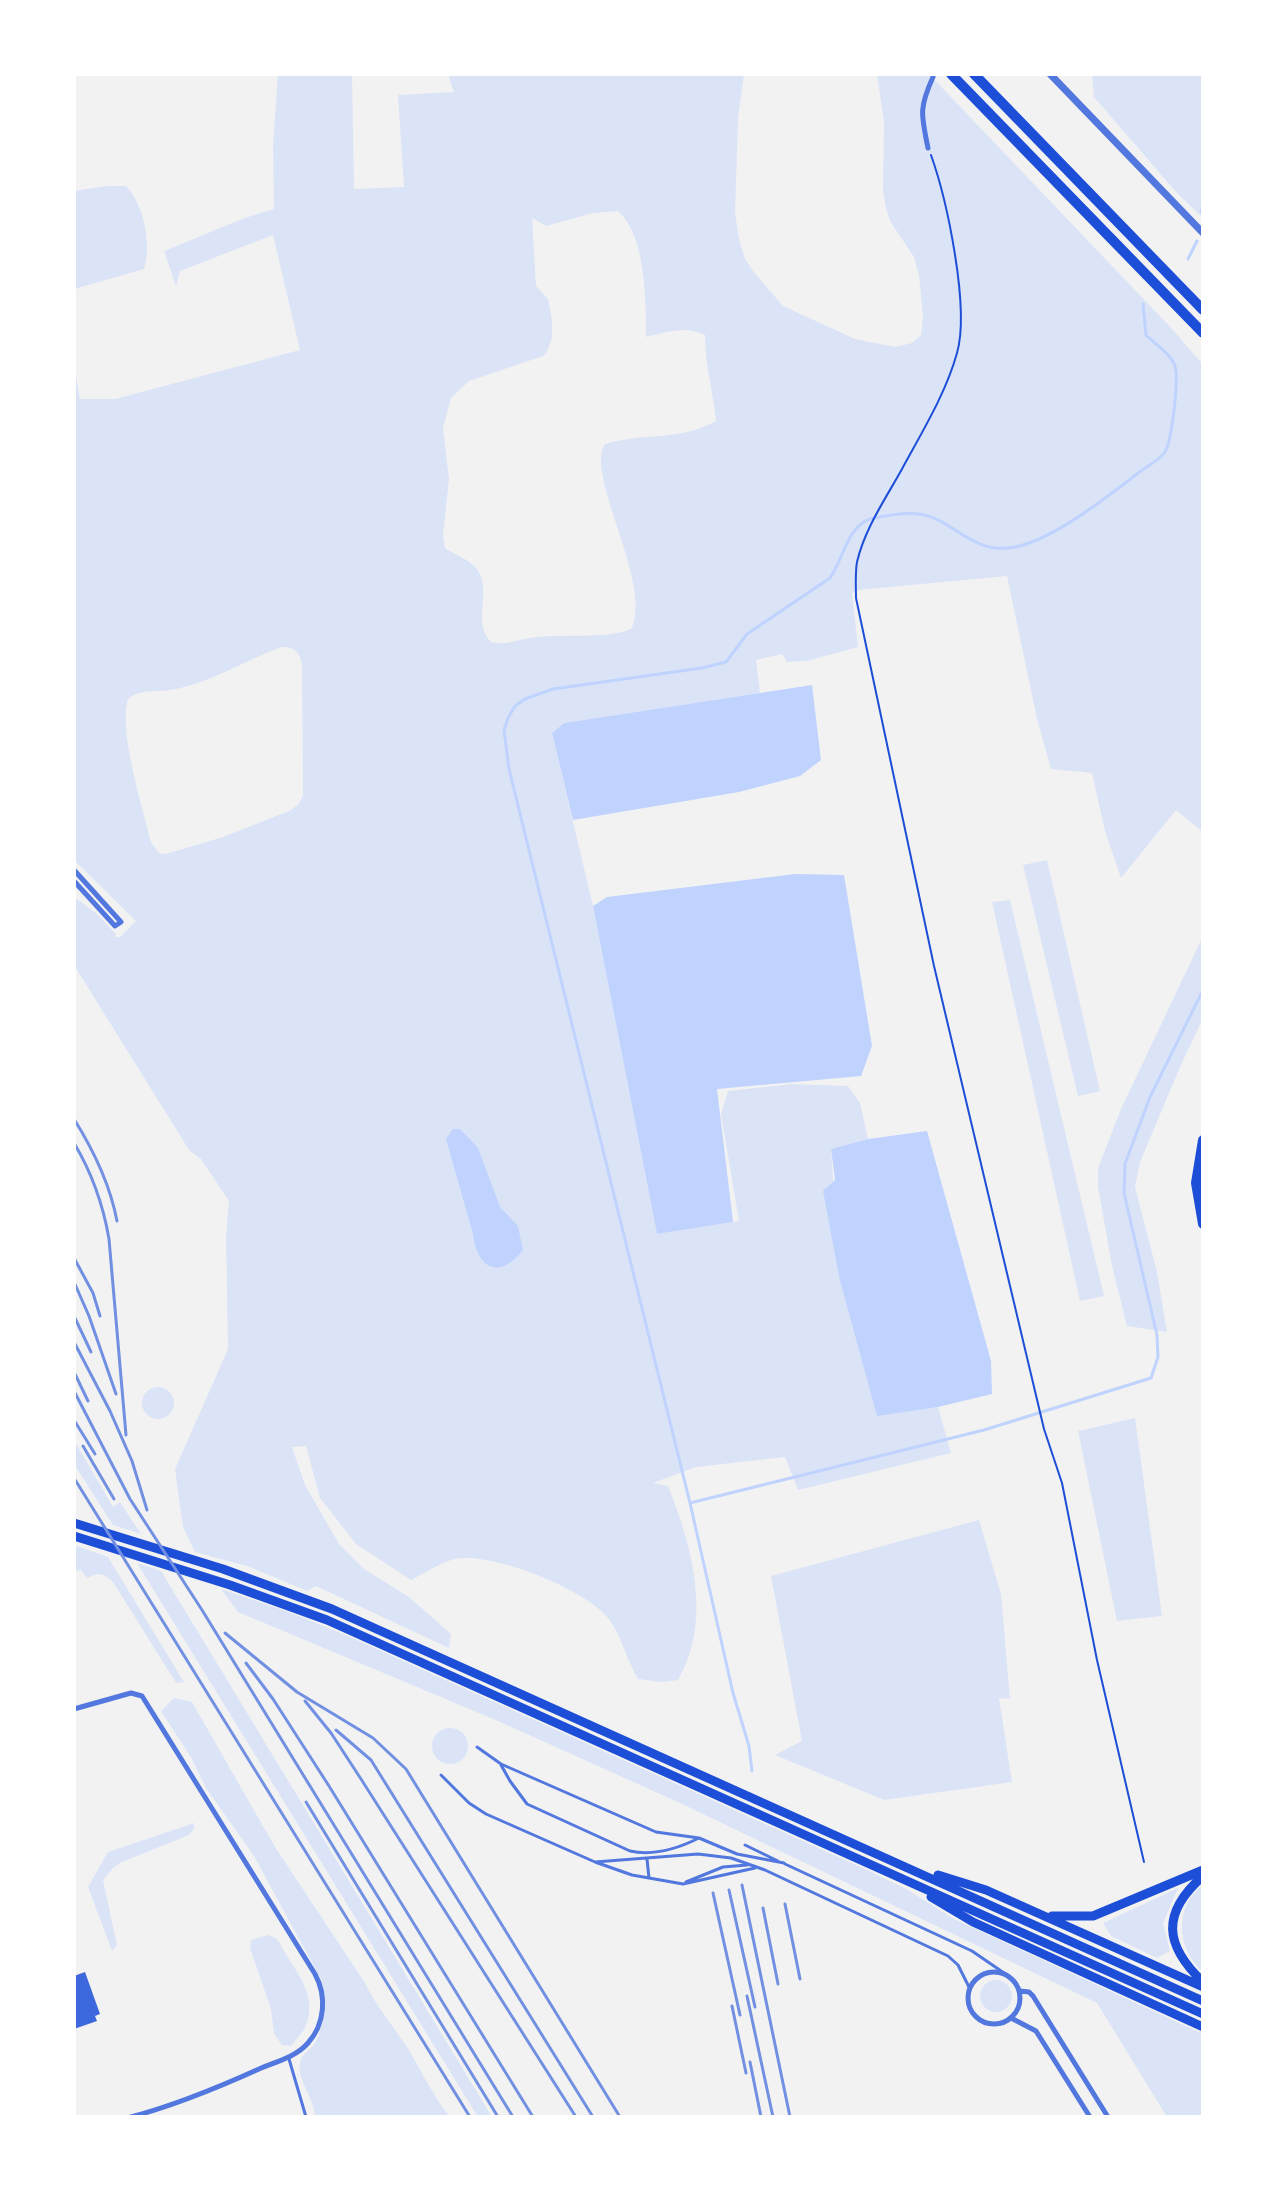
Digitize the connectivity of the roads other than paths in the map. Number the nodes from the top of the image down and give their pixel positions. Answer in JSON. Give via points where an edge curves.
{"nodes":[{"id":1,"x":951,"y":74,"type":"edge"},
{"id":2,"x":974,"y":74,"type":"edge"},
{"id":3,"x":1050,"y":74,"type":"edge"},
{"id":4,"x":933,"y":77,"type":"dead end"},
{"id":5,"x":928,"y":148,"type":"road end"},
{"id":6,"x":1203,"y":233,"type":"edge"},
{"id":7,"x":1203,"y":310,"type":"edge"},
{"id":8,"x":1203,"y":333,"type":"edge"},
{"id":9,"x":74,"y":870,"type":"edge"},
{"id":10,"x":74,"y":881,"type":"edge"},
{"id":11,"x":1203,"y":1140,"type":"edge"},
{"id":12,"x":1203,"y":1224,"type":"edge"},
{"id":13,"x":74,"y":1523,"type":"edge"},
{"id":14,"x":74,"y":1536,"type":"edge"},
{"id":15,"x":74,"y":1709,"type":"edge"},
{"id":16,"x":477,"y":1747,"type":"dead end"},
{"id":17,"x":501,"y":1764,"type":"junction"},
{"id":18,"x":441,"y":1775,"type":"dead end"},
{"id":19,"x":699,"y":1838,"type":"junction"},
{"id":20,"x":745,"y":1845,"type":"dead end"},
{"id":21,"x":647,"y":1859,"type":"junction"},
{"id":22,"x":595,"y":1862,"type":"junction"},
{"id":23,"x":784,"y":1863,"type":"junction"},
{"id":24,"x":900,"y":1863,"type":"junction"},
{"id":25,"x":760,"y":1868,"type":"junction"},
{"id":26,"x":1203,"y":1873,"type":"edge"},
{"id":27,"x":894,"y":1875,"type":"junction"},
{"id":28,"x":649,"y":1878,"type":"junction"},
{"id":29,"x":683,"y":1884,"type":"junction"},
{"id":30,"x":1043,"y":1916,"type":"junction"},
{"id":31,"x":1007,"y":1975,"type":"junction"},
{"id":32,"x":1203,"y":1985,"type":"edge"},
{"id":33,"x":969,"y":1987,"type":"junction"},
{"id":34,"x":1020,"y":1991,"type":"junction"},
{"id":35,"x":1203,"y":2001,"type":"edge"},
{"id":36,"x":1203,"y":2014,"type":"edge"},
{"id":37,"x":1011,"y":2018,"type":"junction"},
{"id":38,"x":1203,"y":2027,"type":"edge"},
{"id":39,"x":288,"y":2057,"type":"junction"},
{"id":40,"x":131,"y":2117,"type":"edge"},
{"id":41,"x":306,"y":2117,"type":"edge"},
{"id":42,"x":1090,"y":2117,"type":"edge"},
{"id":43,"x":1108,"y":2117,"type":"edge"}],
"edges":[{"from":1,"to":8,"type":"highway"},
{"from":2,"to":7,"type":"highway"},
{"from":3,"to":6,"type":"street"},
{"from":4,"to":5,"type":"street","via":[[922,101]]},
{"from":9,"to":10,"type":"street","via":[[121,922],[115,926]]},
{"from":11,"to":12,"type":"highway","via":[[1196,1183]]},
{"from":13,"to":24,"type":"highway","via":[[344,1614]]},
{"from":14,"to":27,"type":"highway","via":[[327,1620]]},
{"from":15,"to":39,"type":"street","via":[[131,1693],[142,1696],[315,1974],[323,1996],[320,2022],[307,2044]]},
{"from":16,"to":17,"type":"lane"},
{"from":17,"to":19,"type":"lane","via":[[656,1832]]},
{"from":17,"to":19,"type":"lane","via":[[527,1804],[630,1851],[677,1848]]},
{"from":18,"to":22,"type":"lane","via":[[486,1814]]},
{"from":19,"to":23,"type":"lane","via":[[737,1854]]},
{"from":20,"to":23,"type":"lane"},
{"from":21,"to":22,"type":"lane"},
{"from":21,"to":25,"type":"lane","via":[[706,1854]]},
{"from":21,"to":28,"type":"lane"},
{"from":22,"to":28,"type":"lane"},
{"from":23,"to":31,"type":"lane","via":[[972,1951]]},
{"from":24,"to":30,"type":"highway","via":[[986,1890]]},
{"from":24,"to":35,"type":"highway"},
{"from":25,"to":29,"type":"lane"},
{"from":25,"to":29,"type":"lane","via":[[730,1865]]},
{"from":25,"to":33,"type":"lane","via":[[948,1956]]},
{"from":26,"to":30,"type":"highway","via":[[1093,1916]]},
{"from":26,"to":32,"type":"highway","via":[[1178,1906],[1172,1939]]},
{"from":27,"to":36,"type":"highway"},
{"from":27,"to":38,"type":"highway","via":[[973,1922]]},
{"from":28,"to":29,"type":"lane"},
{"from":30,"to":32,"type":"highway"},
{"from":31,"to":33,"type":"street","via":[[986,1972]]},
{"from":31,"to":34,"type":"street"},
{"from":33,"to":37,"type":"street","via":[[968,2004],[979,2020],[999,2024]]},
{"from":34,"to":37,"type":"street","via":[[1019,2007]]},
{"from":34,"to":43,"type":"street","via":[[1033,1996]]},
{"from":37,"to":42,"type":"street","via":[[1036,2031]]},
{"from":39,"to":40,"type":"street","via":[[174,2105]]},
{"from":39,"to":41,"type":"lane"}]}
